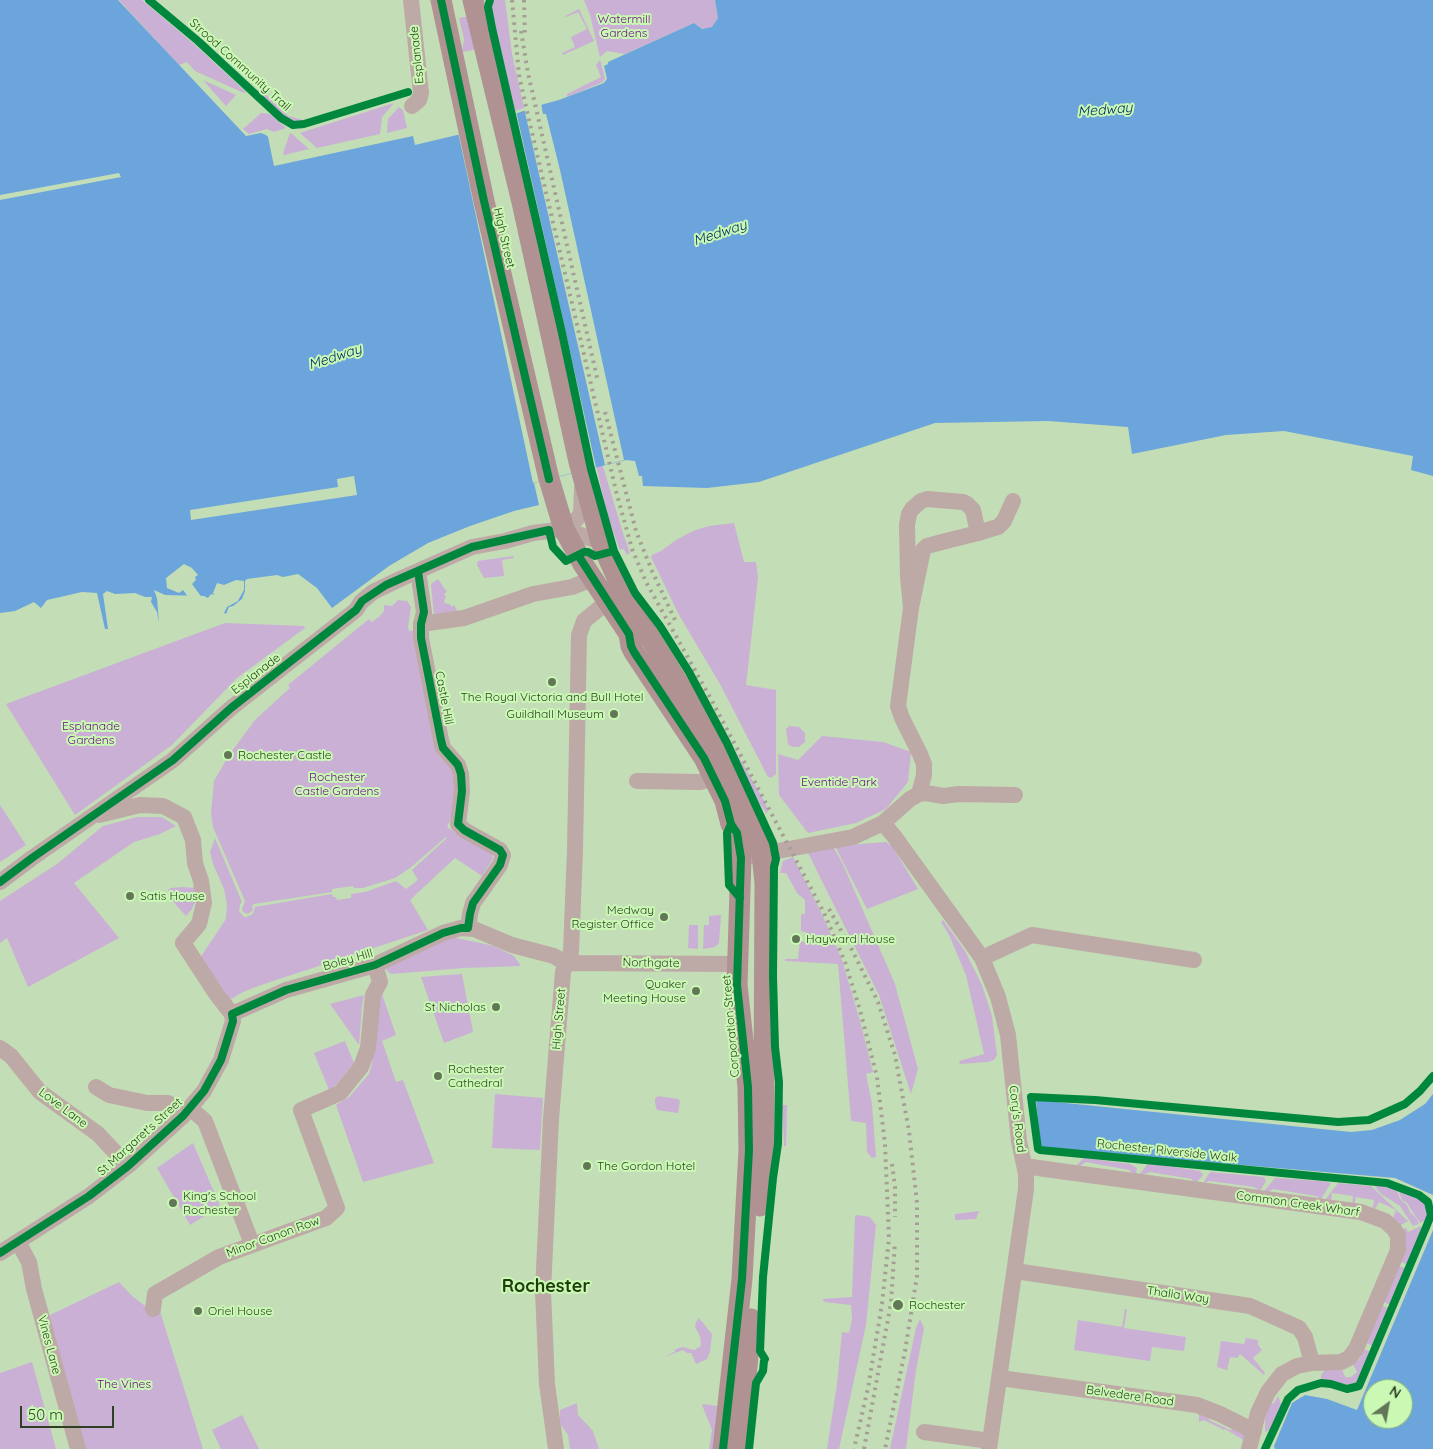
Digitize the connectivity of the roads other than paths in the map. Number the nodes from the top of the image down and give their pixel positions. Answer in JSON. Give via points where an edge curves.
{"nodes":[{"id":1,"x":411,"y":0,"type":"edge"},
{"id":2,"x":441,"y":0,"type":"edge"},
{"id":3,"x":455,"y":0,"type":"edge"},
{"id":4,"x":473,"y":0,"type":"edge"},
{"id":5,"x":455,"y":63,"type":"junction"},
{"id":6,"x":412,"y":106,"type":"dead end"},
{"id":7,"x":582,"y":471,"type":"junction"},
{"id":8,"x":1013,"y":501,"type":"dead end"},
{"id":9,"x":564,"y":529,"type":"junction"},
{"id":10,"x":978,"y":533,"type":"junction"},
{"id":11,"x":601,"y":542,"type":"junction"},
{"id":12,"x":418,"y":570,"type":"junction"},
{"id":13,"x":592,"y":580,"type":"junction"},
{"id":14,"x":607,"y":602,"type":"junction"},
{"id":15,"x":912,"y":608,"type":"junction"},
{"id":16,"x":421,"y":624,"type":"junction"},
{"id":17,"x":715,"y":778,"type":"junction"},
{"id":18,"x":638,"y":781,"type":"dead end"},
{"id":19,"x":919,"y":794,"type":"junction"},
{"id":20,"x":1015,"y":795,"type":"dead end"},
{"id":21,"x":89,"y":817,"type":"junction"},
{"id":22,"x":884,"y":823,"type":"junction"},
{"id":23,"x":731,"y":824,"type":"junction"},
{"id":24,"x":762,"y":854,"type":"junction"},
{"id":25,"x":741,"y":858,"type":"junction"},
{"id":26,"x":0,"y":882,"type":"edge"},
{"id":27,"x":740,"y":898,"type":"junction"},
{"id":28,"x":468,"y":928,"type":"junction"},
{"id":29,"x":765,"y":949,"type":"junction"},
{"id":30,"x":982,"y":958,"type":"junction"},
{"id":31,"x":1194,"y":960,"type":"dead end"},
{"id":32,"x":565,"y":963,"type":"junction"},
{"id":33,"x":737,"y":964,"type":"junction"},
{"id":34,"x":375,"y":965,"type":"junction"},
{"id":35,"x":232,"y":1014,"type":"junction"},
{"id":36,"x":0,"y":1048,"type":"edge"},
{"id":37,"x":96,"y":1087,"type":"dead end"},
{"id":38,"x":188,"y":1111,"type":"junction"},
{"id":39,"x":128,"y":1166,"type":"junction"},
{"id":40,"x":1025,"y":1170,"type":"junction"},
{"id":41,"x":18,"y":1242,"type":"junction"},
{"id":42,"x":252,"y":1244,"type":"junction"},
{"id":43,"x":0,"y":1253,"type":"edge"},
{"id":44,"x":1015,"y":1271,"type":"junction"},
{"id":45,"x":153,"y":1309,"type":"dead end"},
{"id":46,"x":1312,"y":1363,"type":"junction"},
{"id":47,"x":1000,"y":1378,"type":"junction"},
{"id":48,"x":1254,"y":1431,"type":"junction"},
{"id":49,"x":924,"y":1432,"type":"dead end"},
{"id":50,"x":990,"y":1445,"type":"edge"},
{"id":51,"x":78,"y":1449,"type":"edge"},
{"id":52,"x":556,"y":1449,"type":"edge"},
{"id":53,"x":723,"y":1449,"type":"edge"},
{"id":54,"x":740,"y":1449,"type":"edge"},
{"id":55,"x":1249,"y":1449,"type":"edge"}],
"edges":[{"from":1,"to":6,"type":"street","name":"Esplanade","via":[[421,93]]},
{"from":2,"to":5,"type":"main road","name":"High Street"},
{"from":3,"to":5,"type":"main road","via":[[461,40]]},
{"from":4,"to":7,"type":"main road","name":"High Street"},
{"from":5,"to":9,"type":"main road","name":"High Street","via":[[549,479]]},
{"from":7,"to":9,"type":"street","via":[[581,514]]},
{"from":7,"to":11,"type":"main road","name":"High Street"},
{"from":8,"to":10,"type":"street","via":[[1002,524]]},
{"from":9,"to":11,"type":"street","name":"Esplanade"},
{"from":9,"to":12,"type":"street","name":"Esplanade","via":[[472,547]]},
{"from":9,"to":13,"type":"main road","name":"High Street"},
{"from":10,"to":15,"type":"street","via":[[927,546],[923,550]]},
{"from":10,"to":15,"type":"street","via":[[975,514],[967,504],[932,498],[920,501],[912,509],[908,524],[908,577]]},
{"from":11,"to":24,"type":"main road","name":"High Street","via":[[631,606],[724,757],[754,825]]},
{"from":12,"to":16,"type":"street","name":"Castle Hill","via":[[424,612]]},
{"from":12,"to":21,"type":"street","name":"Esplanade","via":[[370,595],[356,610],[231,708],[173,760]]},
{"from":13,"to":14,"type":"main road"},
{"from":13,"to":16,"type":"street","via":[[533,594],[464,618]]},
{"from":14,"to":17,"type":"main road","name":"Corporation Street","via":[[606,621],[620,640],[631,646],[683,723]]},
{"from":14,"to":32,"type":"street","name":"High Street","via":[[584,621],[579,635],[571,952]]},
{"from":15,"to":19,"type":"street","via":[[898,706],[924,764]]},
{"from":16,"to":28,"type":"street","name":"Castle Hill","via":[[443,748],[457,763],[461,774],[458,824],[503,855],[500,865],[473,903]]},
{"from":17,"to":18,"type":"street","via":[[700,782]]},
{"from":17,"to":23,"type":"main road","name":"Corporation Street"},
{"from":19,"to":20,"type":"street"},
{"from":19,"to":22,"type":"street"},
{"from":21,"to":26,"type":"street","name":"Esplanade"},
{"from":21,"to":35,"type":"street","via":[[140,805],[163,806],[184,817],[193,840],[204,903],[199,924],[183,943]]},
{"from":22,"to":24,"type":"street","via":[[852,837]]},
{"from":22,"to":30,"type":"street","name":"Cory's Road"},
{"from":23,"to":25,"type":"main road","name":"Corporation Street","via":[[737,833]]},
{"from":23,"to":27,"type":"main road","via":[[727,833],[729,885]]},
{"from":24,"to":25,"type":"street"},
{"from":24,"to":29,"type":"main road"},
{"from":25,"to":27,"type":"main road","name":"Corporation Street"},
{"from":27,"to":33,"type":"main road","name":"Corporation Street"},
{"from":28,"to":32,"type":"street","via":[[512,945],[554,956]]},
{"from":28,"to":34,"type":"street","name":"Boley Hill","via":[[443,933]]},
{"from":29,"to":33,"type":"main road"},
{"from":29,"to":54,"type":"main road","via":[[764,1158]]},
{"from":30,"to":31,"type":"street","via":[[1032,935]]},
{"from":30,"to":40,"type":"street","name":"Cory's Road","via":[[998,997],[1008,1034]]},
{"from":32,"to":33,"type":"street","name":"Northgate"},
{"from":32,"to":52,"type":"street","name":"High Street","via":[[551,1119],[543,1291],[547,1384]]},
{"from":33,"to":53,"type":"main road","name":"Corporation Street","via":[[737,996],[748,1087],[748,1150],[742,1279]]},
{"from":34,"to":35,"type":"street","name":"Boley Hill","via":[[298,986]]},
{"from":34,"to":42,"type":"street","name":"Minor Canon Row","via":[[380,982],[372,998],[368,1048],[359,1072],[340,1093],[301,1110],[336,1208],[326,1218]]},
{"from":35,"to":38,"type":"street","name":"St Margaret's Street","via":[[233,1021],[221,1060],[204,1091]]},
{"from":36,"to":39,"type":"street","name":"Love Lane","via":[[11,1056],[40,1092],[96,1132]]},
{"from":37,"to":38,"type":"street","via":[[109,1095],[147,1103],[168,1103]]},
{"from":38,"to":39,"type":"street","name":"St Margaret's Street"},
{"from":38,"to":42,"type":"street","via":[[205,1121]]},
{"from":39,"to":41,"type":"street","name":"St Margaret's Street"},
{"from":40,"to":44,"type":"street","name":"Cory's Road","via":[[1026,1189]]},
{"from":40,"to":46,"type":"street","name":"Common Creek Wharf","via":[[1032,1167],[1344,1209],[1385,1221],[1397,1233],[1399,1246],[1357,1348],[1341,1362]]},
{"from":41,"to":43,"type":"street","name":"St Margaret's Street"},
{"from":41,"to":51,"type":"street","name":"Vines Lane","via":[[29,1262]]},
{"from":42,"to":45,"type":"street","name":"Minor Canon Row","via":[[219,1257],[171,1283],[156,1294]]},
{"from":44,"to":46,"type":"street","name":"Thalia Way","via":[[1250,1306],[1299,1328]]},
{"from":44,"to":47,"type":"street","name":"Cory's Road"},
{"from":46,"to":48,"type":"street","name":"Common Creek Wharf","via":[[1282,1374],[1268,1392]]},
{"from":47,"to":48,"type":"street","name":"Belvedere Road","via":[[1197,1405]]},
{"from":47,"to":50,"type":"street","name":"Cory's Road"},
{"from":48,"to":55,"type":"street","name":"Common Creek Wharf"},
{"from":49,"to":50,"type":"street"}]}
